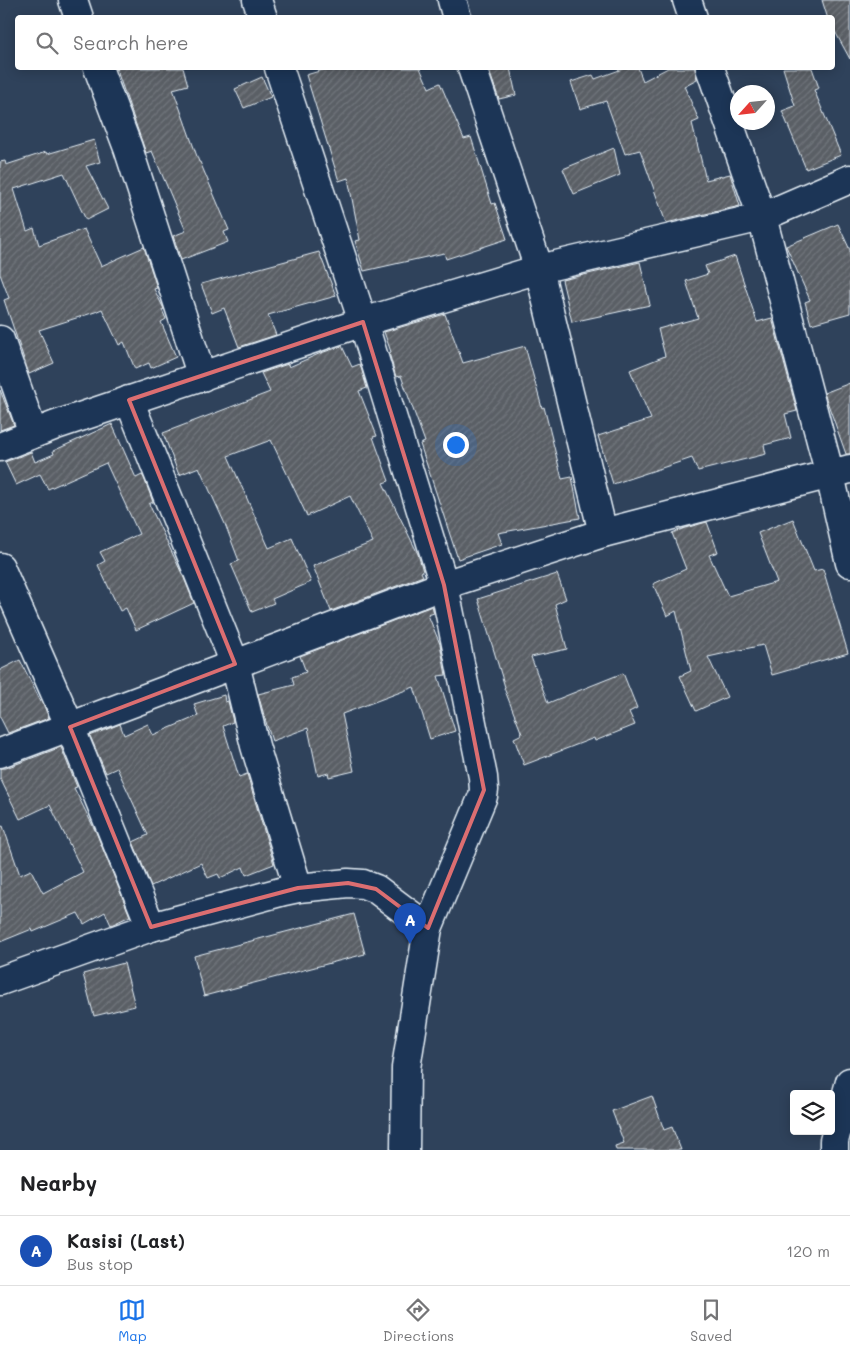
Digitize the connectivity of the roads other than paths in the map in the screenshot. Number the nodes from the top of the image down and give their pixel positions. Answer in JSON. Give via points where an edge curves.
{"nodes":[{"id":1,"x":73,"y":0,"type":"edge"},
{"id":2,"x":257,"y":0,"type":"edge"},
{"id":3,"x":452,"y":0,"type":"edge"},
{"id":4,"x":687,"y":0,"type":"edge"},
{"id":5,"x":78,"y":15,"type":"edge"},
{"id":6,"x":262,"y":15,"type":"edge"},
{"id":7,"x":456,"y":15,"type":"edge"},
{"id":8,"x":691,"y":15,"type":"edge"},
{"id":9,"x":99,"y":70,"type":"edge"},
{"id":10,"x":280,"y":70,"type":"edge"},
{"id":11,"x":473,"y":70,"type":"edge"},
{"id":12,"x":711,"y":70,"type":"edge"},
{"id":13,"x":850,"y":179,"type":"edge"},
{"id":14,"x":762,"y":217,"type":"junction"},
{"id":15,"x":538,"y":269,"type":"junction"},
{"id":16,"x":363,"y":322,"type":"junction"},
{"id":17,"x":0,"y":340,"type":"edge"},
{"id":18,"x":202,"y":376,"type":"junction"},
{"id":19,"x":129,"y":400,"type":"junction"},
{"id":20,"x":33,"y":433,"type":"junction"},
{"id":21,"x":0,"y":447,"type":"edge"},
{"id":22,"x":840,"y":472,"type":"edge"},
{"id":23,"x":603,"y":533,"type":"junction"},
{"id":24,"x":850,"y":563,"type":"edge"},
{"id":25,"x":0,"y":567,"type":"edge"},
{"id":26,"x":444,"y":585,"type":"junction"},
{"id":27,"x":235,"y":664,"type":"junction"},
{"id":28,"x":70,"y":727,"type":"junction"},
{"id":29,"x":0,"y":753,"type":"edge"},
{"id":30,"x":298,"y":888,"type":"junction"},
{"id":31,"x":151,"y":927,"type":"junction"},
{"id":32,"x":428,"y":928,"type":"junction"},
{"id":33,"x":0,"y":980,"type":"edge"},
{"id":34,"x":850,"y":1082,"type":"edge"},
{"id":35,"x":405,"y":1150,"type":"edge"},
{"id":36,"x":834,"y":1150,"type":"edge"}],
"edges":[{"from":1,"to":5,"type":"street"},
{"from":2,"to":6,"type":"street"},
{"from":3,"to":7,"type":"street"},
{"from":4,"to":8,"type":"street"},
{"from":9,"to":18,"type":"street","via":[[128,148]]},
{"from":10,"to":16,"type":"street"},
{"from":11,"to":15,"type":"street"},
{"from":12,"to":14,"type":"street"},
{"from":13,"to":14,"type":"street"},
{"from":14,"to":15,"type":"street"},
{"from":14,"to":22,"type":"street"},
{"from":15,"to":16,"type":"street"},
{"from":15,"to":23,"type":"street"},
{"from":16,"to":18,"type":"street"},
{"from":16,"to":26,"type":"street"},
{"from":17,"to":20,"type":"street"},
{"from":18,"to":19,"type":"street"},
{"from":19,"to":20,"type":"street"},
{"from":19,"to":27,"type":"street"},
{"from":20,"to":21,"type":"street"},
{"from":22,"to":23,"type":"street"},
{"from":22,"to":24,"type":"street"},
{"from":23,"to":26,"type":"street"},
{"from":25,"to":28,"type":"street"},
{"from":26,"to":27,"type":"street"},
{"from":26,"to":32,"type":"street","via":[[484,790]]},
{"from":27,"to":28,"type":"street"},
{"from":27,"to":30,"type":"street","via":[[255,746]]},
{"from":28,"to":29,"type":"street"},
{"from":28,"to":31,"type":"street"},
{"from":30,"to":31,"type":"street"},
{"from":30,"to":32,"type":"street","via":[[363,884],[376,889]]},
{"from":31,"to":33,"type":"street"},
{"from":32,"to":35,"type":"street","via":[[406,1068]]},
{"from":34,"to":36,"type":"street"}]}
